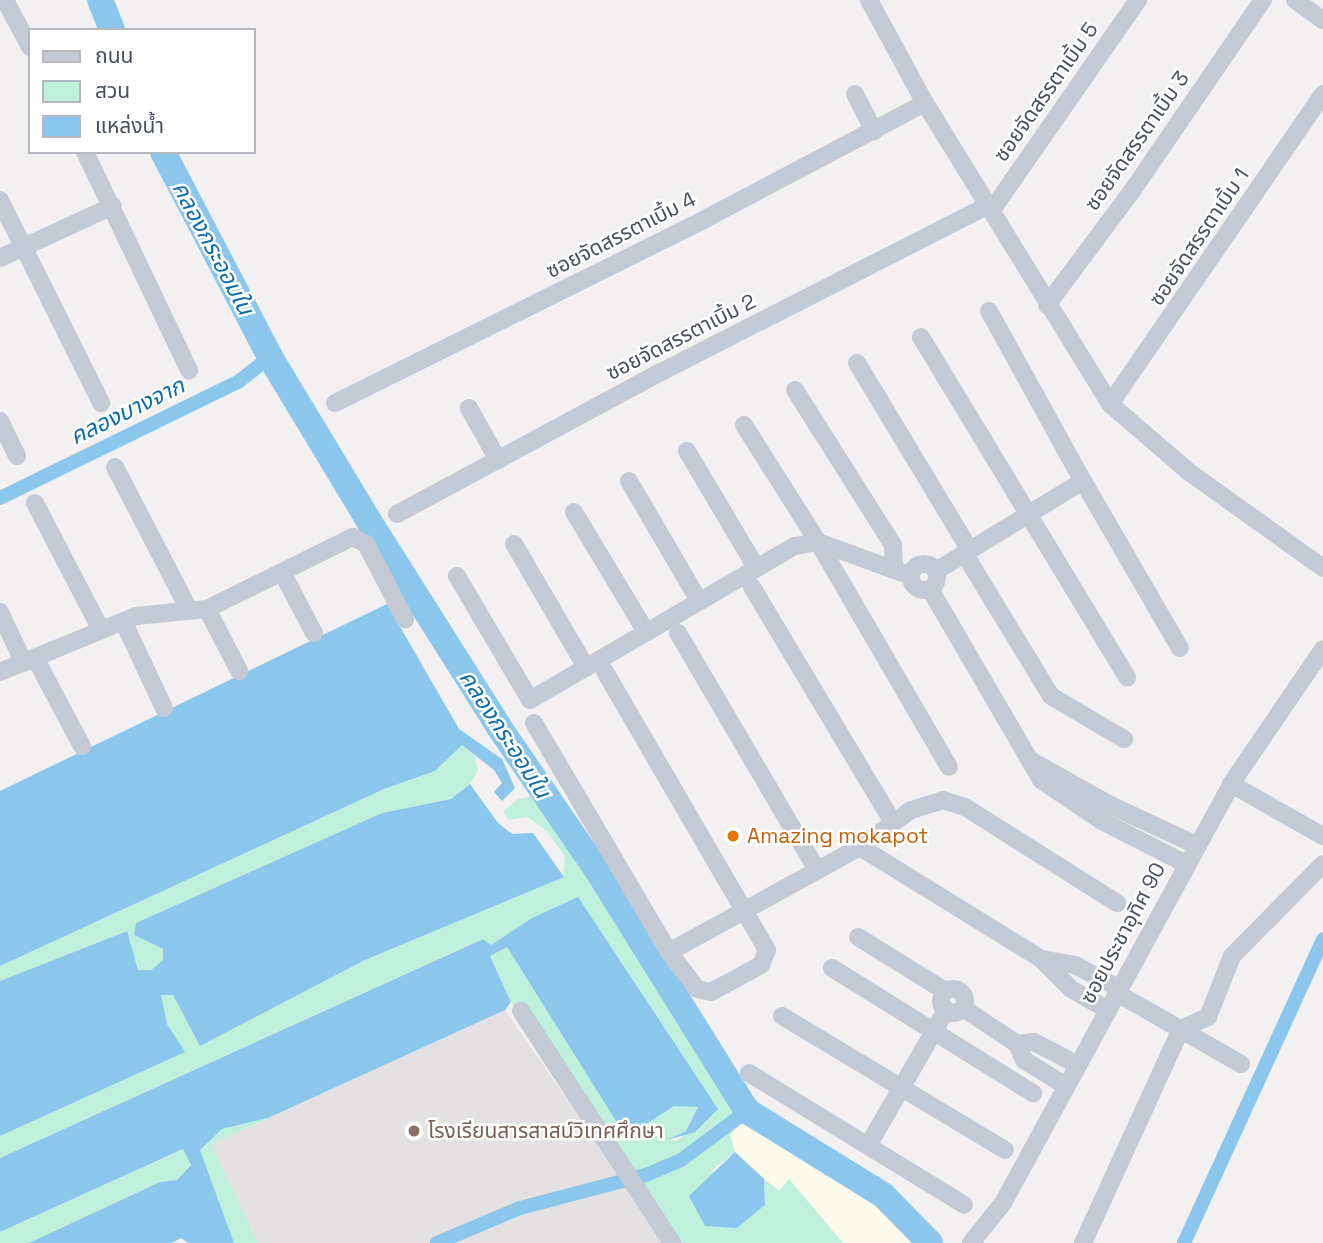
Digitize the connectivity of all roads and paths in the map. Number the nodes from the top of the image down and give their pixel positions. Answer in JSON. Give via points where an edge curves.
{"nodes":[{"id":1,"x":5,"y":0,"type":"edge"},
{"id":2,"x":1138,"y":0,"type":"edge"},
{"id":3,"x":1263,"y":0,"type":"edge"},
{"id":4,"x":1295,"y":0,"type":"edge"},
{"id":5,"x":878,"y":4,"type":"edge"},
{"id":6,"x":1323,"y":20,"type":"edge"},
{"id":7,"x":28,"y":43,"type":"edge"},
{"id":8,"x":1323,"y":93,"type":"edge"},
{"id":9,"x":855,"y":94,"type":"dead end"},
{"id":10,"x":925,"y":103,"type":"junction"},
{"id":11,"x":874,"y":131,"type":"junction"},
{"id":12,"x":86,"y":154,"type":"edge"},
{"id":13,"x":0,"y":200,"type":"edge"},
{"id":14,"x":113,"y":205,"type":"junction"},
{"id":15,"x":990,"y":208,"type":"junction"},
{"id":16,"x":23,"y":246,"type":"junction"},
{"id":17,"x":0,"y":258,"type":"edge"},
{"id":18,"x":1047,"y":305,"type":"junction"},
{"id":19,"x":989,"y":311,"type":"dead end"},
{"id":20,"x":921,"y":337,"type":"dead end"},
{"id":21,"x":857,"y":363,"type":"dead end"},
{"id":22,"x":189,"y":370,"type":"dead end"},
{"id":23,"x":795,"y":390,"type":"dead end"},
{"id":24,"x":101,"y":403,"type":"dead end"},
{"id":25,"x":335,"y":403,"type":"dead end"},
{"id":26,"x":1111,"y":404,"type":"junction"},
{"id":27,"x":469,"y":408,"type":"dead end"},
{"id":28,"x":0,"y":421,"type":"edge"},
{"id":29,"x":744,"y":425,"type":"dead end"},
{"id":30,"x":687,"y":452,"type":"dead end"},
{"id":31,"x":17,"y":456,"type":"dead end"},
{"id":32,"x":498,"y":460,"type":"junction"},
{"id":33,"x":115,"y":467,"type":"dead end"},
{"id":34,"x":629,"y":481,"type":"dead end"},
{"id":35,"x":1083,"y":481,"type":"junction"},
{"id":36,"x":35,"y":503,"type":"dead end"},
{"id":37,"x":574,"y":512,"type":"dead end"},
{"id":38,"x":397,"y":514,"type":"dead end"},
{"id":39,"x":1026,"y":516,"type":"junction"},
{"id":40,"x":818,"y":542,"type":"junction"},
{"id":41,"x":514,"y":544,"type":"dead end"},
{"id":42,"x":967,"y":552,"type":"junction"},
{"id":43,"x":757,"y":567,"type":"junction"},
{"id":44,"x":1323,"y":568,"type":"edge"},
{"id":45,"x":894,"y":569,"type":"junction"},
{"id":46,"x":936,"y":571,"type":"junction"},
{"id":47,"x":282,"y":572,"type":"junction"},
{"id":48,"x":457,"y":576,"type":"dead end"},
{"id":49,"x":911,"y":576,"type":"junction"},
{"id":50,"x":752,"y":587,"type":"dead end"},
{"id":51,"x":930,"y":589,"type":"junction"},
{"id":52,"x":699,"y":601,"type":"junction"},
{"id":53,"x":198,"y":610,"type":"junction"},
{"id":54,"x":0,"y":612,"type":"edge"},
{"id":55,"x":405,"y":619,"type":"dead end"},
{"id":56,"x":124,"y":623,"type":"junction"},
{"id":57,"x":101,"y":630,"type":"junction"},
{"id":58,"x":646,"y":632,"type":"junction"},
{"id":59,"x":678,"y":632,"type":"dead end"},
{"id":60,"x":314,"y":634,"type":"dead end"},
{"id":61,"x":1180,"y":648,"type":"dead end"},
{"id":62,"x":1323,"y":649,"type":"edge"},
{"id":63,"x":30,"y":661,"type":"junction"},
{"id":64,"x":586,"y":667,"type":"junction"},
{"id":65,"x":239,"y":671,"type":"dead end"},
{"id":66,"x":605,"y":672,"type":"dead end"},
{"id":67,"x":0,"y":673,"type":"edge"},
{"id":68,"x":1127,"y":677,"type":"dead end"},
{"id":69,"x":164,"y":708,"type":"dead end"},
{"id":70,"x":534,"y":723,"type":"dead end"},
{"id":71,"x":1124,"y":739,"type":"dead end"},
{"id":72,"x":82,"y":746,"type":"dead end"},
{"id":73,"x":949,"y":767,"type":"dead end"},
{"id":74,"x":1231,"y":784,"type":"junction"},
{"id":75,"x":1106,"y":813,"type":"junction"},
{"id":76,"x":894,"y":823,"type":"junction"},
{"id":77,"x":1323,"y":836,"type":"edge"},
{"id":78,"x":1196,"y":845,"type":"junction"},
{"id":79,"x":860,"y":847,"type":"junction"},
{"id":80,"x":1186,"y":864,"type":"junction"},
{"id":81,"x":1323,"y":864,"type":"edge"},
{"id":82,"x":817,"y":870,"type":"junction"},
{"id":83,"x":1117,"y":903,"type":"dead end"},
{"id":84,"x":745,"y":910,"type":"junction"},
{"id":85,"x":858,"y":937,"type":"dead end"},
{"id":86,"x":669,"y":952,"type":"junction"},
{"id":87,"x":1041,"y":959,"type":"junction"},
{"id":88,"x":832,"y":968,"type":"dead end"},
{"id":89,"x":1118,"y":990,"type":"junction"},
{"id":90,"x":955,"y":1009,"type":"junction"},
{"id":91,"x":1108,"y":1010,"type":"junction"},
{"id":92,"x":521,"y":1011,"type":"dead end"},
{"id":93,"x":782,"y":1016,"type":"dead end"},
{"id":94,"x":1181,"y":1029,"type":"junction"},
{"id":95,"x":935,"y":1031,"type":"junction"},
{"id":96,"x":1017,"y":1044,"type":"junction"},
{"id":97,"x":1077,"y":1065,"type":"junction"},
{"id":98,"x":1241,"y":1065,"type":"dead end"},
{"id":99,"x":749,"y":1073,"type":"dead end"},
{"id":100,"x":1066,"y":1086,"type":"junction"},
{"id":101,"x":901,"y":1087,"type":"junction"},
{"id":102,"x":1033,"y":1093,"type":"dead end"},
{"id":103,"x":869,"y":1144,"type":"junction"},
{"id":104,"x":1006,"y":1150,"type":"dead end"},
{"id":105,"x":964,"y":1205,"type":"dead end"},
{"id":106,"x":671,"y":1243,"type":"edge"},
{"id":107,"x":971,"y":1243,"type":"edge"},
{"id":108,"x":1083,"y":1243,"type":"edge"}],
"edges":[{"from":1,"to":7,"type":"street"},
{"from":2,"to":15,"type":"street","name":"ซอยจัดสรรตาเบิ้ม 5"},
{"from":3,"to":18,"type":"street","name":"ซอยจัดสรรตาเบิ้ม 3"},
{"from":4,"to":6,"type":"street"},
{"from":5,"to":10,"type":"street"},
{"from":8,"to":26,"type":"street","name":"ซอยจัดสรรตาเบิ้ม 1"},
{"from":9,"to":11,"type":"street"},
{"from":10,"to":11,"type":"street","name":"ซอยจัดสรรตาเบิ้ม 4"},
{"from":10,"to":15,"type":"street"},
{"from":11,"to":25,"type":"street","name":"ซอยจัดสรรตาเบิ้ม 4"},
{"from":12,"to":14,"type":"street"},
{"from":13,"to":16,"type":"street"},
{"from":14,"to":16,"type":"street"},
{"from":14,"to":22,"type":"street"},
{"from":15,"to":18,"type":"street"},
{"from":15,"to":32,"type":"street","name":"ซอยจัดสรรตาเบิ้ม 2"},
{"from":16,"to":17,"type":"street"},
{"from":16,"to":24,"type":"street"},
{"from":18,"to":26,"type":"street"},
{"from":19,"to":35,"type":"street"},
{"from":20,"to":39,"type":"street"},
{"from":21,"to":42,"type":"street"},
{"from":23,"to":45,"type":"street","via":[[893,545]]},
{"from":26,"to":44,"type":"street","via":[[1189,472]]},
{"from":27,"to":32,"type":"street"},
{"from":28,"to":31,"type":"street"},
{"from":29,"to":40,"type":"street"},
{"from":30,"to":43,"type":"street"},
{"from":32,"to":38,"type":"street","name":"ซอยจัดสรรตาเบิ้ม 2"},
{"from":33,"to":53,"type":"street"},
{"from":34,"to":52,"type":"street"},
{"from":35,"to":39,"type":"street"},
{"from":35,"to":61,"type":"street"},
{"from":36,"to":57,"type":"street"},
{"from":37,"to":58,"type":"street"},
{"from":39,"to":42,"type":"street"},
{"from":39,"to":68,"type":"street"},
{"from":40,"to":43,"type":"street","via":[[794,546]]},
{"from":40,"to":45,"type":"street"},
{"from":40,"to":73,"type":"street"},
{"from":41,"to":64,"type":"street"},
{"from":42,"to":46,"type":"street"},
{"from":42,"to":71,"type":"street","via":[[1051,696]]},
{"from":43,"to":52,"type":"street"},
{"from":45,"to":49,"type":"street"},
{"from":46,"to":49,"type":"street","via":[[922,565]]},
{"from":46,"to":51,"type":"street","via":[[937,581]]},
{"from":47,"to":53,"type":"street"},
{"from":47,"to":55,"type":"street","via":[[352,537],[366,544]]},
{"from":47,"to":60,"type":"street"},
{"from":48,"to":64,"type":"street","via":[[530,700]]},
{"from":49,"to":51,"type":"street","via":[[919,589]]},
{"from":50,"to":76,"type":"street"},
{"from":51,"to":75,"type":"street","via":[[1041,780]]},
{"from":52,"to":58,"type":"street"},
{"from":53,"to":56,"type":"street","via":[[146,614]]},
{"from":53,"to":65,"type":"street"},
{"from":54,"to":63,"type":"street"},
{"from":56,"to":57,"type":"street"},
{"from":56,"to":69,"type":"street"},
{"from":57,"to":63,"type":"street"},
{"from":58,"to":64,"type":"street"},
{"from":59,"to":82,"type":"street"},
{"from":62,"to":74,"type":"street","name":"ซอยประชาอุทิศ 90"},
{"from":63,"to":67,"type":"street"},
{"from":63,"to":72,"type":"street"},
{"from":66,"to":84,"type":"street"},
{"from":70,"to":86,"type":"street"},
{"from":74,"to":77,"type":"street"},
{"from":74,"to":78,"type":"street","name":"ซอยประชาอุทิศ 90"},
{"from":75,"to":78,"type":"street"},
{"from":75,"to":80,"type":"street"},
{"from":76,"to":79,"type":"street"},
{"from":76,"to":83,"type":"street","via":[[928,802],[943,800],[965,807]]},
{"from":78,"to":80,"type":"street","name":"ซอยประชาอุทิศ 90"},
{"from":79,"to":82,"type":"street"},
{"from":79,"to":87,"type":"street"},
{"from":80,"to":89,"type":"street","name":"ซอยประชาอุทิศ 90"},
{"from":81,"to":94,"type":"street","via":[[1232,956],[1208,1017]]},
{"from":82,"to":84,"type":"street"},
{"from":84,"to":86,"type":"street"},
{"from":84,"to":86,"type":"street","via":[[767,950],[761,965],[705,993],[689,981]]},
{"from":85,"to":90,"type":"street","via":[[946,992],[942,1001]]},
{"from":87,"to":89,"type":"street","via":[[1075,965]]},
{"from":87,"to":91,"type":"street","via":[[1071,989]]},
{"from":88,"to":95,"type":"street"},
{"from":89,"to":91,"type":"street","name":"ซอยประชาอุทิศ 90"},
{"from":89,"to":94,"type":"street"},
{"from":90,"to":95,"type":"street"},
{"from":90,"to":96,"type":"street"},
{"from":91,"to":97,"type":"street","name":"ซอยประชาอุทิศ 90"},
{"from":92,"to":106,"type":"street"},
{"from":93,"to":101,"type":"street"},
{"from":94,"to":98,"type":"street"},
{"from":94,"to":108,"type":"street"},
{"from":95,"to":101,"type":"street"},
{"from":95,"to":102,"type":"street"},
{"from":96,"to":97,"type":"street","via":[[1034,1042]]},
{"from":96,"to":100,"type":"street","via":[[1024,1060]]},
{"from":97,"to":100,"type":"street","name":"ซอยประชาอุทิศ 90"},
{"from":99,"to":103,"type":"street"},
{"from":100,"to":107,"type":"street","name":"ซอยประชาอุทิศ 90","via":[[1003,1203]]},
{"from":101,"to":103,"type":"street"},
{"from":101,"to":104,"type":"street"},
{"from":103,"to":105,"type":"street"}]}
